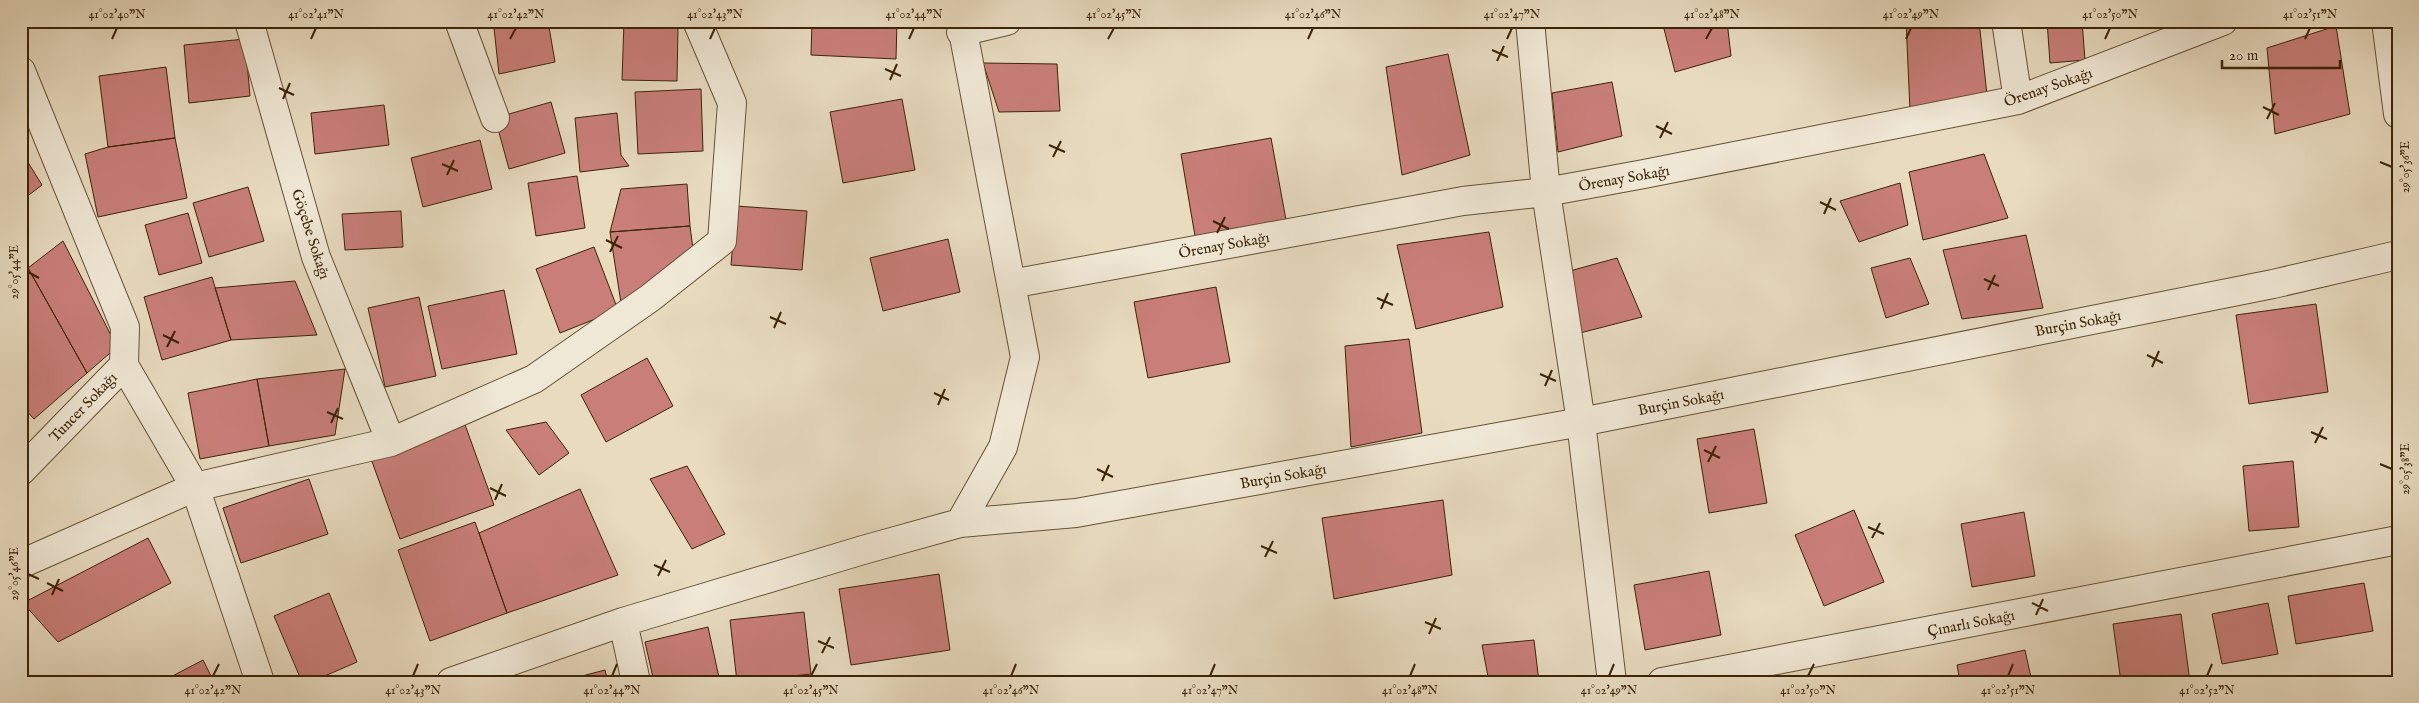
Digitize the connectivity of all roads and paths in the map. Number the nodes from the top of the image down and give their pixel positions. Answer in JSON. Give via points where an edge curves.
{"nodes":[{"id":1,"x":249,"y":21,"type":"edge"},
{"id":2,"x":460,"y":21,"type":"edge"},
{"id":3,"x":697,"y":21,"type":"edge"},
{"id":4,"x":1007,"y":21,"type":"edge"},
{"id":5,"x":1530,"y":21,"type":"edge"},
{"id":6,"x":2006,"y":21,"type":"edge"},
{"id":7,"x":2223,"y":21,"type":"edge"},
{"id":8,"x":2386,"y":21,"type":"edge"},
{"id":9,"x":961,"y":27,"type":"edge"},
{"id":10,"x":21,"y":71,"type":"edge"},
{"id":11,"x":2018,"y":100,"type":"junction"},
{"id":12,"x":2398,"y":114,"type":"edge"},
{"id":13,"x":495,"y":118,"type":"dead end"},
{"id":14,"x":1546,"y":192,"type":"junction"},
{"id":15,"x":2398,"y":255,"type":"edge"},
{"id":16,"x":1011,"y":284,"type":"junction"},
{"id":17,"x":124,"y":365,"type":"junction"},
{"id":18,"x":1581,"y":422,"type":"junction"},
{"id":19,"x":390,"y":442,"type":"junction"},
{"id":20,"x":21,"y":471,"type":"edge"},
{"id":21,"x":195,"y":488,"type":"junction"},
{"id":22,"x":960,"y":523,"type":"junction"},
{"id":23,"x":2398,"y":540,"type":"edge"},
{"id":24,"x":21,"y":564,"type":"edge"},
{"id":25,"x":623,"y":622,"type":"junction"},
{"id":26,"x":1753,"y":674,"type":"edge"},
{"id":27,"x":260,"y":682,"type":"edge"},
{"id":28,"x":451,"y":682,"type":"edge"},
{"id":29,"x":636,"y":682,"type":"edge"},
{"id":30,"x":1612,"y":682,"type":"edge"},
{"id":31,"x":1662,"y":682,"type":"edge"}],
"edges":[{"from":1,"to":19,"type":"street","name":"Göçebe Sokağı","via":[[316,257]]},
{"from":2,"to":13,"type":"street"},
{"from":3,"to":19,"type":"street","via":[[732,103],[722,241],[650,298],[534,379]]},
{"from":4,"to":9,"type":"street"},
{"from":5,"to":14,"type":"street"},
{"from":6,"to":11,"type":"street"},
{"from":7,"to":11,"type":"street","name":"Örenay Sokağı"},
{"from":8,"to":12,"type":"street"},
{"from":9,"to":16,"type":"street"},
{"from":10,"to":17,"type":"street","via":[[126,327]]},
{"from":11,"to":14,"type":"street","name":"Örenay Sokağı"},
{"from":14,"to":16,"type":"street","name":"Örenay Sokağı","via":[[1463,201]]},
{"from":14,"to":18,"type":"street"},
{"from":15,"to":18,"type":"street","name":"Burçin Sokağı","via":[[2273,284]]},
{"from":16,"to":22,"type":"street","via":[[1025,357],[1003,447]]},
{"from":17,"to":20,"type":"street","name":"Tuncer Sokağı"},
{"from":17,"to":21,"type":"street"},
{"from":18,"to":22,"type":"street","name":"Burçin Sokağı","via":[[1076,513]]},
{"from":18,"to":30,"type":"street"},
{"from":19,"to":21,"type":"street"},
{"from":21,"to":24,"type":"street"},
{"from":21,"to":27,"type":"street"},
{"from":22,"to":25,"type":"street","name":"Burçin Sokağı"},
{"from":23,"to":26,"type":"street","name":"Çınarlı Sokağı"},
{"from":25,"to":28,"type":"street","name":"Burçin Sokağı"},
{"from":25,"to":29,"type":"street"},
{"from":26,"to":31,"type":"street","name":"Çınarlı Sokağı"}]}
